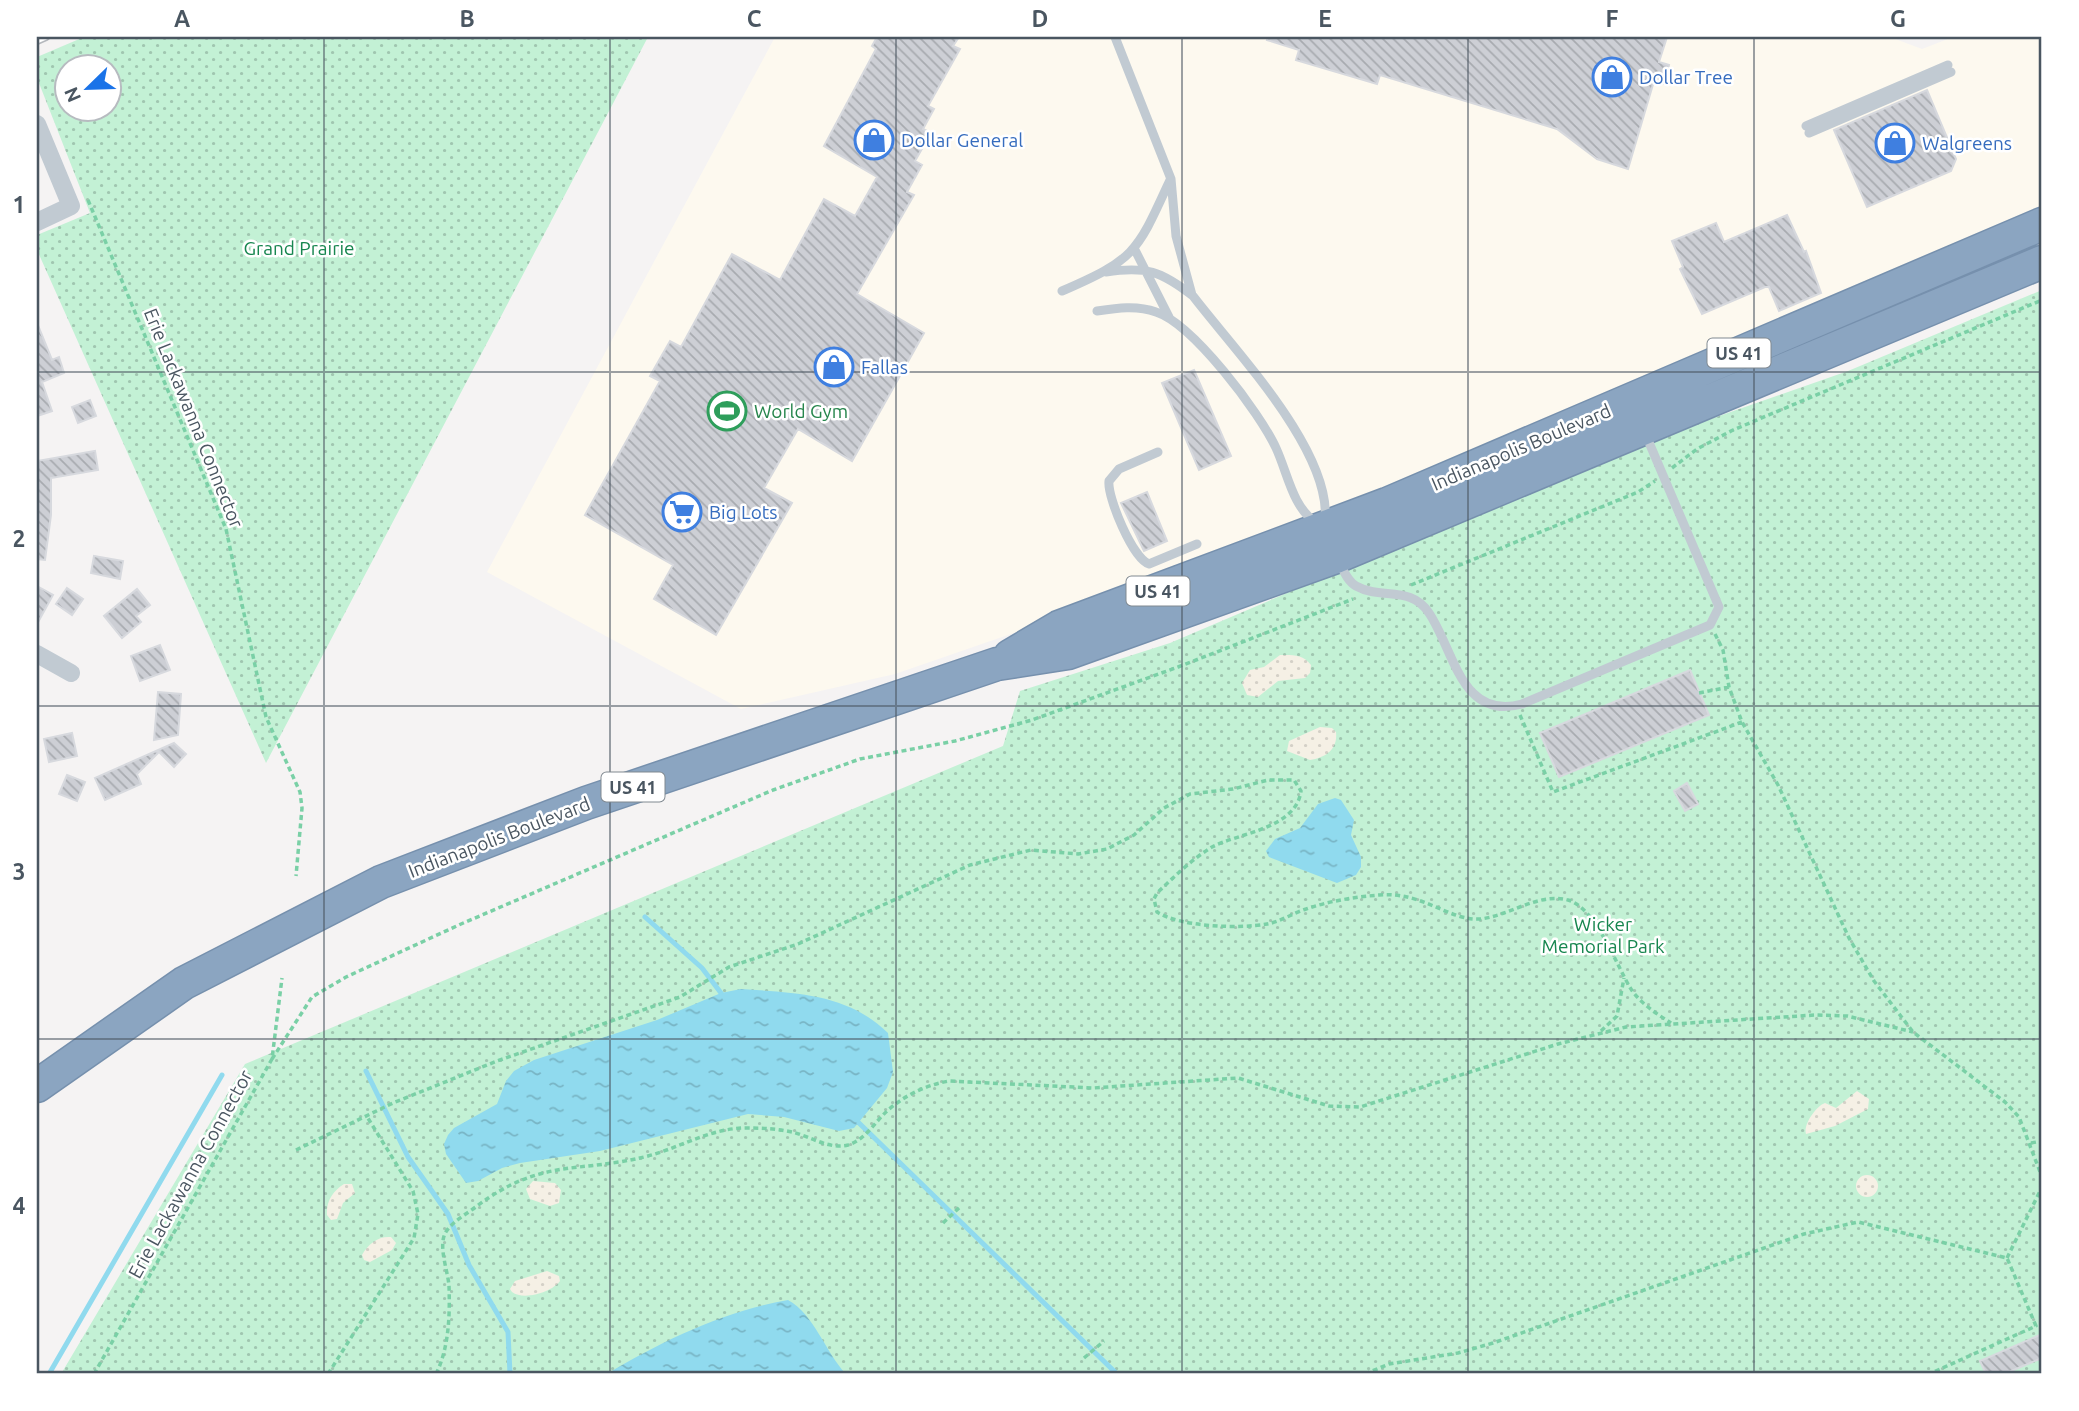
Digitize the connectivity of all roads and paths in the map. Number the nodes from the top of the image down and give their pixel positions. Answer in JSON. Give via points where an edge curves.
{"nodes":[{"id":1,"x":1115,"y":37,"type":"edge"},
{"id":2,"x":1950,"y":69,"type":"dead end"},
{"id":3,"x":37,"y":124,"type":"edge"},
{"id":4,"x":1807,"y":130,"type":"dead end"},
{"id":5,"x":1171,"y":179,"type":"junction"},
{"id":6,"x":71,"y":206,"type":"junction"},
{"id":7,"x":37,"y":222,"type":"edge"},
{"id":8,"x":2042,"y":224,"type":"edge"},
{"id":9,"x":1135,"y":250,"type":"junction"},
{"id":10,"x":2042,"y":262,"type":"edge"},
{"id":11,"x":1143,"y":269,"type":"junction"},
{"id":12,"x":1106,"y":272,"type":"junction"},
{"id":13,"x":1062,"y":291,"type":"dead end"},
{"id":14,"x":1193,"y":296,"type":"junction"},
{"id":15,"x":2042,"y":300,"type":"edge"},
{"id":16,"x":1097,"y":312,"type":"dead end"},
{"id":17,"x":1170,"y":318,"type":"junction"},
{"id":18,"x":1643,"y":428,"type":"junction"},
{"id":19,"x":1158,"y":452,"type":"dead end"},
{"id":20,"x":1663,"y":476,"type":"junction"},
{"id":21,"x":1330,"y":543,"type":"junction"},
{"id":22,"x":1197,"y":544,"type":"dead end"},
{"id":23,"x":1376,"y":592,"type":"junction"},
{"id":24,"x":1710,"y":625,"type":"junction"},
{"id":25,"x":37,"y":654,"type":"edge"},
{"id":26,"x":71,"y":673,"type":"dead end"},
{"id":27,"x":1729,"y":687,"type":"junction"},
{"id":28,"x":1699,"y":693,"type":"dead end"},
{"id":29,"x":1517,"y":706,"type":"junction"},
{"id":30,"x":1742,"y":722,"type":"junction"},
{"id":31,"x":296,"y":876,"type":"dead end"},
{"id":32,"x":1624,"y":976,"type":"junction"},
{"id":33,"x":282,"y":978,"type":"dead end"},
{"id":34,"x":1671,"y":1023,"type":"junction"},
{"id":35,"x":1599,"y":1032,"type":"junction"},
{"id":36,"x":1913,"y":1032,"type":"junction"},
{"id":37,"x":271,"y":1059,"type":"junction"},
{"id":38,"x":37,"y":1086,"type":"edge"},
{"id":39,"x":366,"y":1115,"type":"junction"},
{"id":40,"x":2042,"y":1141,"type":"edge"},
{"id":41,"x":2030,"y":1143,"type":"junction"},
{"id":42,"x":296,"y":1150,"type":"dead end"},
{"id":43,"x":2042,"y":1177,"type":"edge"},
{"id":44,"x":2042,"y":1187,"type":"edge"},
{"id":45,"x":961,"y":1206,"type":"dead end"},
{"id":46,"x":943,"y":1223,"type":"dead end"},
{"id":47,"x":2007,"y":1258,"type":"junction"},
{"id":48,"x":1104,"y":1341,"type":"dead end"},
{"id":49,"x":1084,"y":1358,"type":"dead end"},
{"id":50,"x":93,"y":1374,"type":"edge"},
{"id":51,"x":328,"y":1374,"type":"edge"},
{"id":52,"x":436,"y":1374,"type":"edge"},
{"id":53,"x":1365,"y":1374,"type":"edge"},
{"id":54,"x":1929,"y":1374,"type":"edge"}],
"edges":[{"from":1,"to":5,"type":"lane"},
{"from":2,"to":4,"type":"lane"},
{"from":3,"to":6,"type":"street"},
{"from":5,"to":9,"type":"lane"},
{"from":5,"to":14,"type":"lane","via":[[1176,236]]},
{"from":6,"to":7,"type":"street"},
{"from":6,"to":31,"type":"path","name":"Erie Lackawanna Connector","via":[[87,198],[96,214],[226,529],[266,717],[300,792]]},
{"from":8,"to":21,"type":"highway","name":"Indianapolis Boulevard","number":"US 41"},
{"from":9,"to":11,"type":"lane"},
{"from":9,"to":12,"type":"lane"},
{"from":10,"to":18,"type":"highway","name":"Indianapolis Boulevard","number":"US 41"},
{"from":11,"to":12,"type":"lane"},
{"from":11,"to":14,"type":"lane"},
{"from":11,"to":17,"type":"lane"},
{"from":12,"to":13,"type":"lane"},
{"from":14,"to":21,"type":"lane","via":[[1298,431],[1327,501]]},
{"from":15,"to":20,"type":"path","via":[[1733,430],[1697,449]]},
{"from":16,"to":17,"type":"lane","via":[[1135,308]]},
{"from":17,"to":21,"type":"lane","via":[[1253,408],[1276,448],[1302,513]]},
{"from":18,"to":20,"type":"lane"},
{"from":18,"to":21,"type":"highway","name":"Indianapolis Boulevard","number":"US 41"},
{"from":19,"to":22,"type":"lane","via":[[1119,469],[1109,481],[1110,494],[1140,560],[1149,564]]},
{"from":20,"to":23,"type":"path","via":[[1638,492],[1426,580]]},
{"from":20,"to":24,"type":"lane","via":[[1719,607]]},
{"from":21,"to":23,"type":"lane","via":[[1350,582]]},
{"from":21,"to":38,"type":"highway","name":"Indianapolis Boulevard","number":"US 41","via":[[1068,653],[997,664],[574,807],[381,882],[184,983]]},
{"from":23,"to":29,"type":"lane","via":[[1398,593],[1419,602],[1467,686],[1488,704]]},
{"from":23,"to":37,"type":"path","via":[[1032,720],[827,768],[760,795],[346,977],[312,997]]},
{"from":24,"to":27,"type":"path","via":[[1723,650]]},
{"from":24,"to":29,"type":"lane"},
{"from":25,"to":26,"type":"street"},
{"from":27,"to":28,"type":"path"},
{"from":27,"to":30,"type":"path"},
{"from":29,"to":30,"type":"path","via":[[1553,792]]},
{"from":30,"to":36,"type":"path","via":[[1778,785],[1849,938],[1874,981]]},
{"from":32,"to":34,"type":"path","via":[[1642,1002]]},
{"from":32,"to":35,"type":"path","via":[[1618,1016]]},
{"from":32,"to":39,"type":"path","via":[[1589,916],[1567,900],[1537,902],[1476,919],[1411,896],[1379,895],[1309,908],[1256,925],[1186,921],[1157,912],[1157,893],[1199,856],[1269,825],[1294,806],[1301,791],[1294,779],[1286,778],[1190,794],[1107,849],[1078,854],[1031,850],[970,865],[798,944],[739,963],[680,997],[536,1046]]},
{"from":33,"to":37,"type":"path","name":"Erie Lackawanna Connector"},
{"from":34,"to":35,"type":"path"},
{"from":34,"to":36,"type":"path","via":[[1847,1016]]},
{"from":35,"to":52,"type":"path","via":[[1360,1107],[1329,1106],[1238,1078],[1093,1088],[960,1081],[917,1091],[887,1111],[861,1138],[844,1146],[771,1129],[726,1130],[646,1157],[531,1175],[496,1192],[447,1229],[443,1241],[448,1324]]},
{"from":36,"to":41,"type":"path","via":[[2005,1101],[2019,1116]]},
{"from":37,"to":50,"type":"path","name":"Erie Lackawanna Connector"},
{"from":39,"to":42,"type":"path"},
{"from":39,"to":51,"type":"path","via":[[413,1191],[418,1224],[404,1258]]},
{"from":40,"to":41,"type":"path"},
{"from":41,"to":43,"type":"path"},
{"from":44,"to":47,"type":"path"},
{"from":45,"to":46,"type":"path"},
{"from":47,"to":53,"type":"path","via":[[1858,1222],[1804,1234],[1493,1343],[1389,1364]]},
{"from":47,"to":54,"type":"path","via":[[2036,1326]]},
{"from":48,"to":49,"type":"path"}]}
